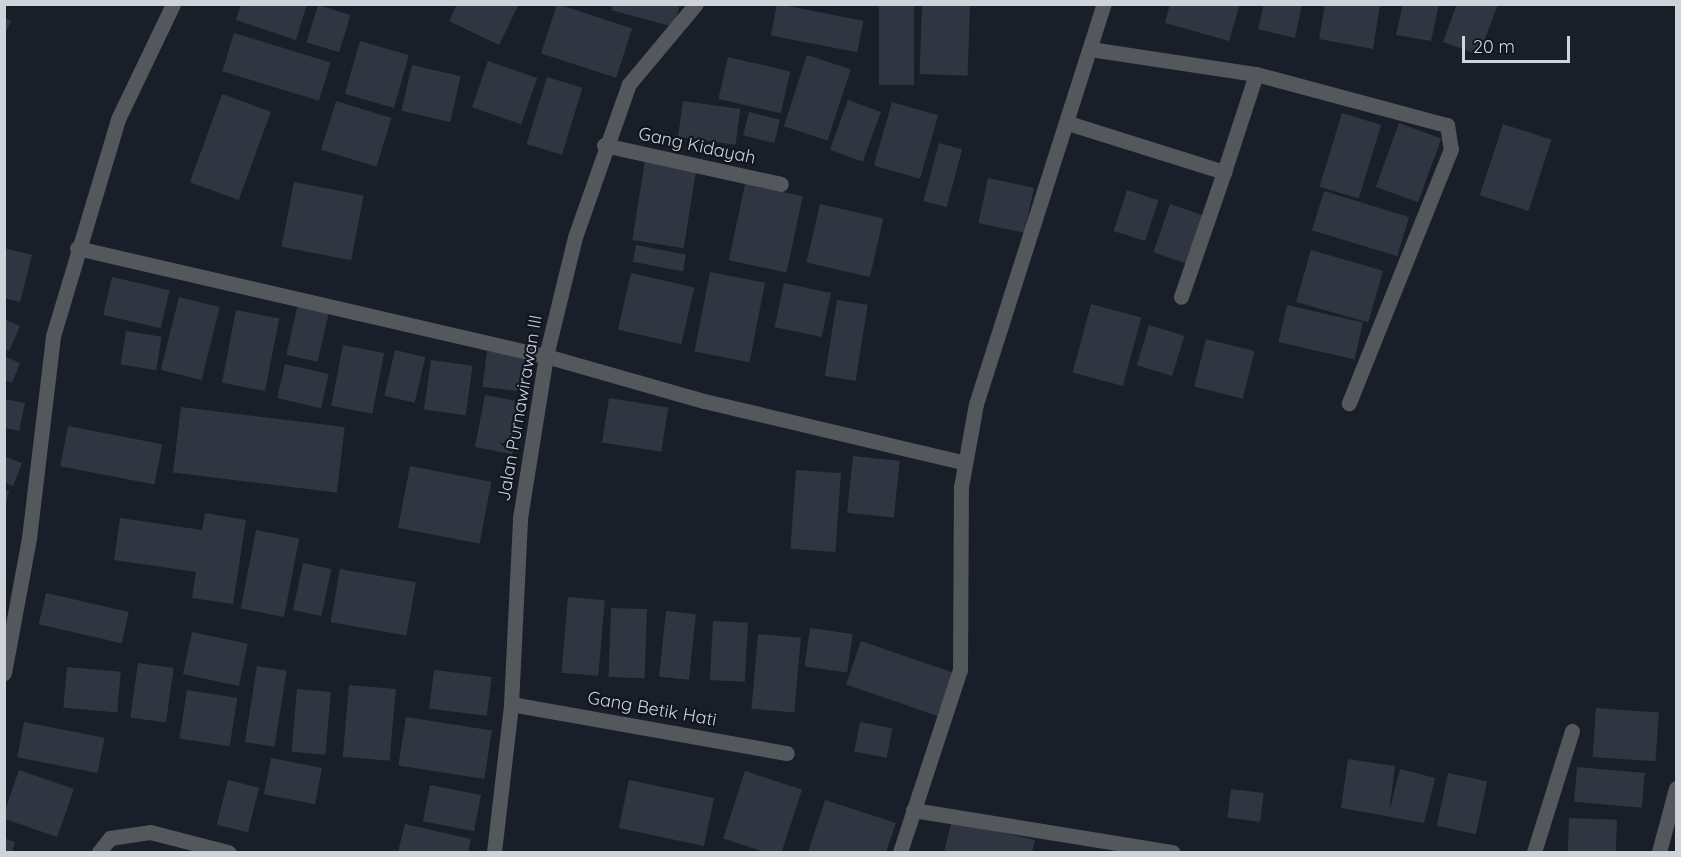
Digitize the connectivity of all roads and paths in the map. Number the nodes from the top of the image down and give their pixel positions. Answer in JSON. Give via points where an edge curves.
{"nodes":[{"id":1,"x":173,"y":4,"type":"edge"},
{"id":2,"x":696,"y":4,"type":"edge"},
{"id":3,"x":1104,"y":4,"type":"edge"},
{"id":4,"x":1090,"y":49,"type":"junction"},
{"id":5,"x":1256,"y":74,"type":"junction"},
{"id":6,"x":1068,"y":123,"type":"junction"},
{"id":7,"x":604,"y":145,"type":"junction"},
{"id":8,"x":1224,"y":172,"type":"junction"},
{"id":9,"x":781,"y":184,"type":"dead end"},
{"id":10,"x":77,"y":248,"type":"junction"},
{"id":11,"x":1181,"y":297,"type":"dead end"},
{"id":12,"x":546,"y":356,"type":"junction"},
{"id":13,"x":1349,"y":403,"type":"dead end"},
{"id":14,"x":963,"y":462,"type":"junction"},
{"id":15,"x":4,"y":673,"type":"edge"},
{"id":16,"x":511,"y":704,"type":"junction"},
{"id":17,"x":1572,"y":731,"type":"dead end"},
{"id":18,"x":787,"y":753,"type":"dead end"},
{"id":19,"x":1677,"y":788,"type":"edge"},
{"id":20,"x":913,"y":810,"type":"junction"},
{"id":21,"x":99,"y":852,"type":"edge"},
{"id":22,"x":228,"y":852,"type":"edge"},
{"id":23,"x":494,"y":852,"type":"edge"},
{"id":24,"x":900,"y":852,"type":"edge"},
{"id":25,"x":1173,"y":852,"type":"edge"},
{"id":26,"x":1534,"y":852,"type":"edge"},
{"id":27,"x":1659,"y":852,"type":"edge"}],
"edges":[{"from":1,"to":10,"type":"street","via":[[118,119]]},
{"from":2,"to":7,"type":"street","name":"Jalan Purnawirawan III","via":[[629,84]]},
{"from":3,"to":4,"type":"street"},
{"from":4,"to":5,"type":"street"},
{"from":4,"to":6,"type":"street"},
{"from":5,"to":8,"type":"street"},
{"from":5,"to":13,"type":"street","via":[[1435,118],[1452,136]]},
{"from":6,"to":8,"type":"street"},
{"from":6,"to":14,"type":"street","via":[[976,404]]},
{"from":7,"to":9,"type":"street","name":"Gang Kidayah"},
{"from":7,"to":12,"type":"street","name":"Jalan Purnawirawan III"},
{"from":8,"to":11,"type":"street"},
{"from":10,"to":12,"type":"street"},
{"from":10,"to":15,"type":"street","via":[[53,336],[28,538]]},
{"from":12,"to":14,"type":"street","via":[[704,401]]},
{"from":12,"to":16,"type":"street","name":"Jalan Purnawirawan III","via":[[520,518]]},
{"from":14,"to":20,"type":"street","via":[[960,670]]},
{"from":16,"to":18,"type":"street","name":"Gang Betik Hati"},
{"from":16,"to":23,"type":"street","name":"Jalan Purnawirawan III"},
{"from":17,"to":26,"type":"street"},
{"from":19,"to":27,"type":"street"},
{"from":20,"to":24,"type":"street"},
{"from":20,"to":25,"type":"street"},
{"from":21,"to":22,"type":"street","via":[[110,838],[150,832]]}]}
